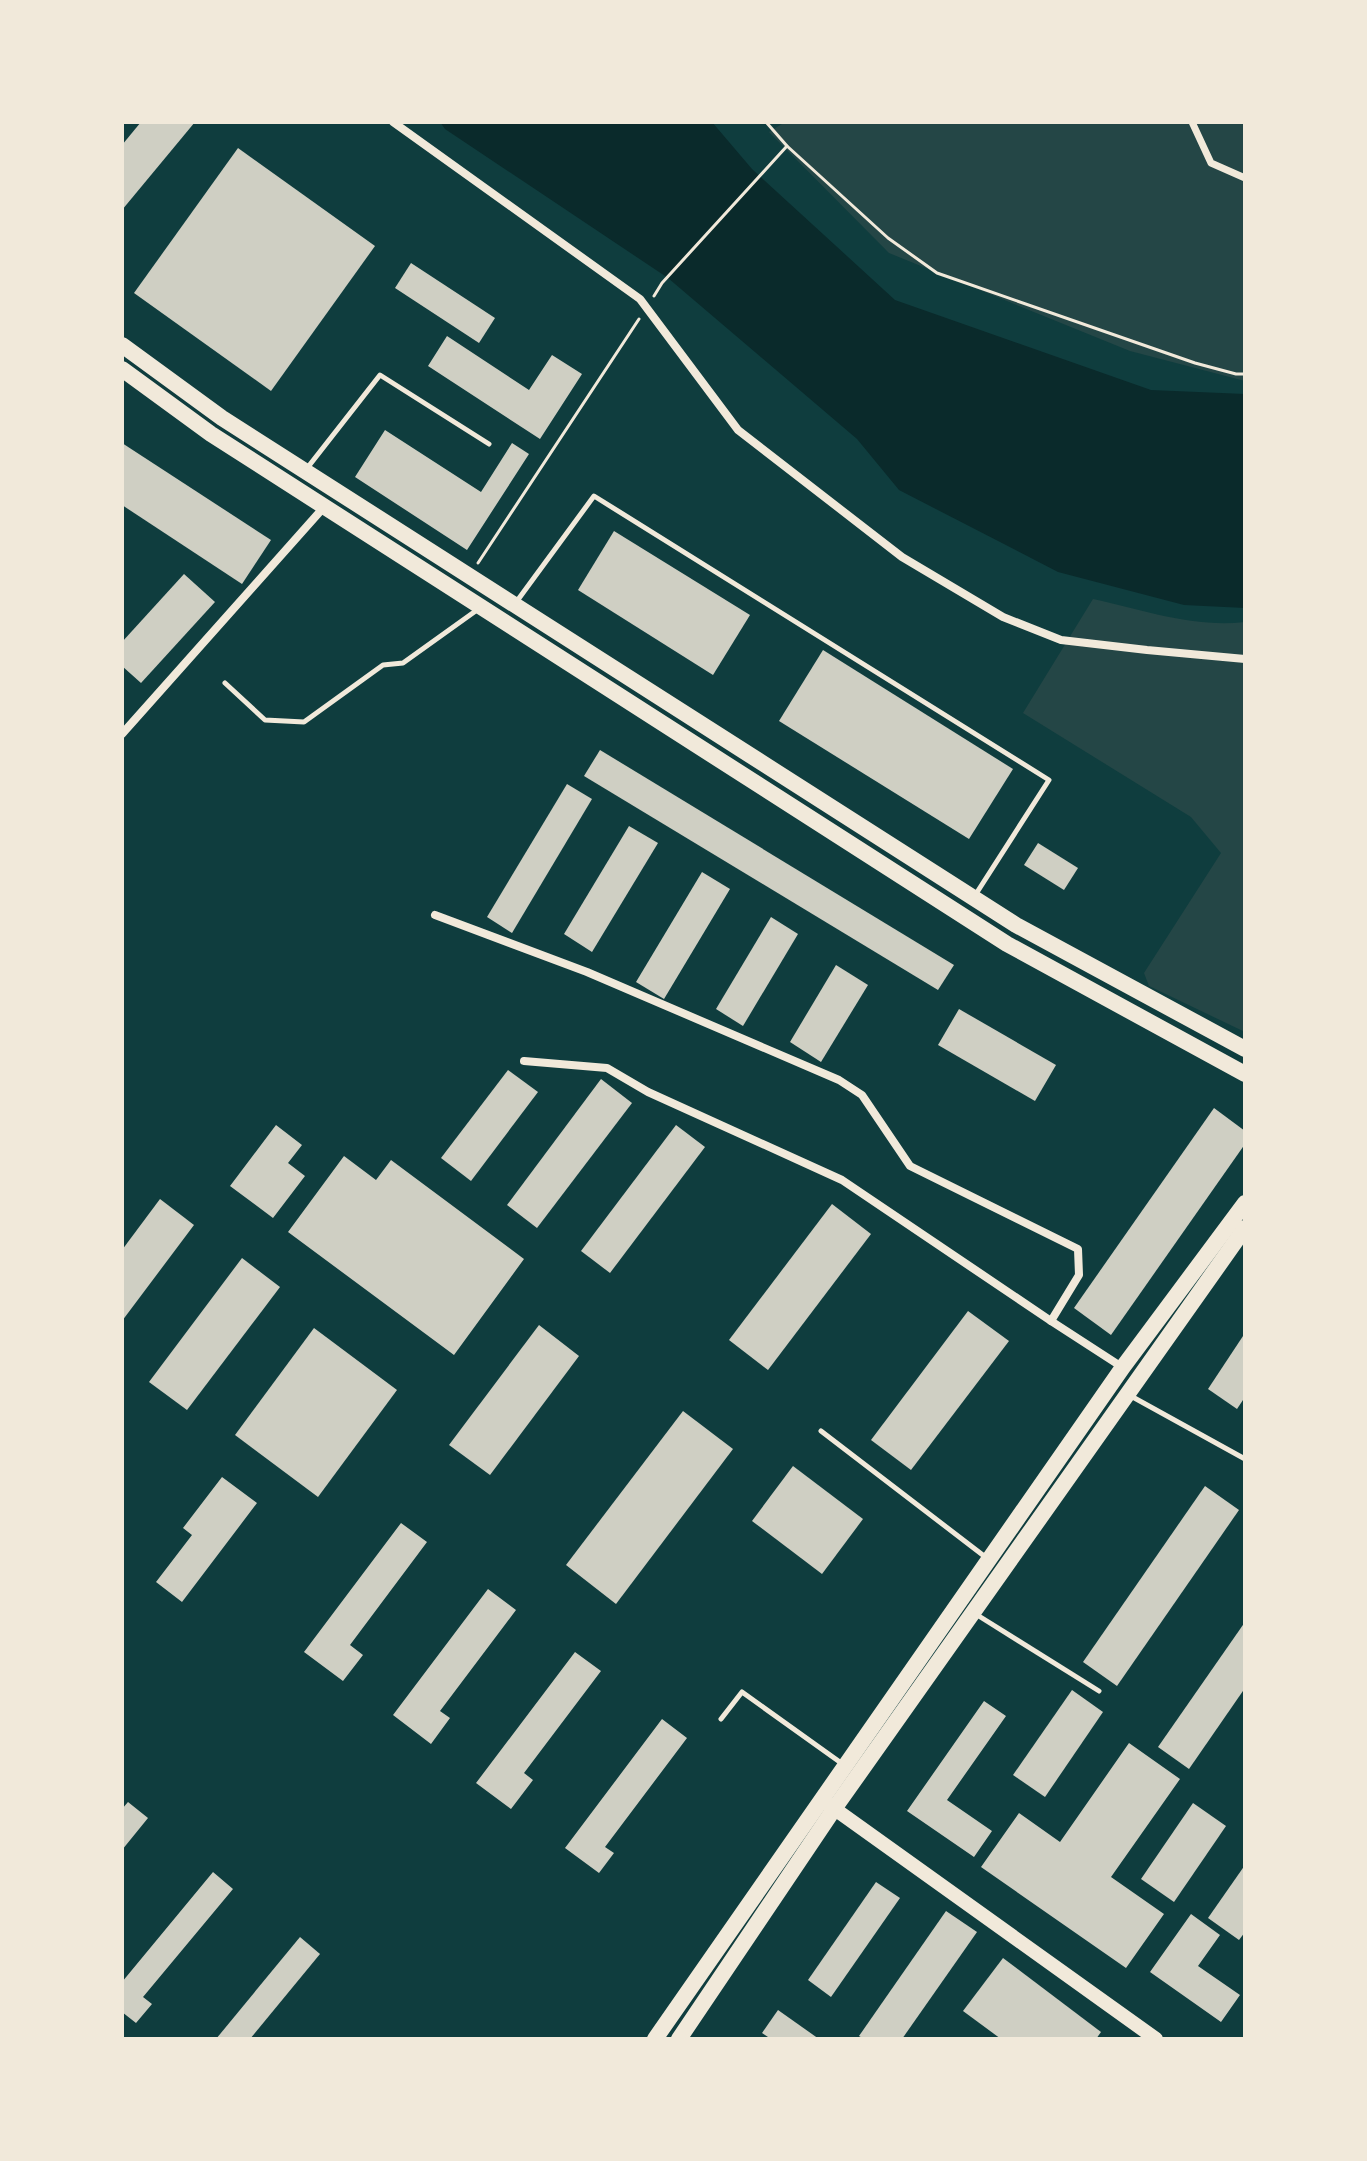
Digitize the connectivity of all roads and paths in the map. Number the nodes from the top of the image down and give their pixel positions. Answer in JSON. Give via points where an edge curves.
{"nodes":[{"id":1,"x":393,"y":122,"type":"edge"},
{"id":2,"x":766,"y":122,"type":"edge"},
{"id":3,"x":1192,"y":122,"type":"edge"},
{"id":4,"x":787,"y":146,"type":"junction"},
{"id":5,"x":1245,"y":178,"type":"edge"},
{"id":6,"x":646,"y":308,"type":"junction"},
{"id":7,"x":122,"y":345,"type":"edge"},
{"id":8,"x":122,"y":369,"type":"edge"},
{"id":9,"x":1245,"y":374,"type":"edge"},
{"id":10,"x":489,"y":444,"type":"dead end"},
{"id":11,"x":305,"y":471,"type":"junction"},
{"id":12,"x":324,"y":507,"type":"junction"},
{"id":13,"x":469,"y":576,"type":"junction"},
{"id":14,"x":514,"y":605,"type":"junction"},
{"id":15,"x":481,"y":607,"type":"junction"},
{"id":16,"x":1245,"y":659,"type":"edge"},
{"id":17,"x":225,"y":683,"type":"dead end"},
{"id":18,"x":122,"y":734,"type":"edge"},
{"id":19,"x":973,"y":898,"type":"junction"},
{"id":20,"x":435,"y":915,"type":"dead end"},
{"id":21,"x":1245,"y":1049,"type":"edge"},
{"id":22,"x":524,"y":1061,"type":"dead end"},
{"id":23,"x":1245,"y":1074,"type":"edge"},
{"id":24,"x":1245,"y":1203,"type":"edge"},
{"id":25,"x":1245,"y":1228,"type":"edge"},
{"id":26,"x":1051,"y":1321,"type":"junction"},
{"id":27,"x":1123,"y":1367,"type":"junction"},
{"id":28,"x":1128,"y":1394,"type":"junction"},
{"id":29,"x":821,"y":1431,"type":"dead end"},
{"id":30,"x":1245,"y":1459,"type":"edge"},
{"id":31,"x":989,"y":1560,"type":"junction"},
{"id":32,"x":973,"y":1612,"type":"junction"},
{"id":33,"x":1099,"y":1691,"type":"dead end"},
{"id":34,"x":721,"y":1719,"type":"dead end"},
{"id":35,"x":852,"y":1770,"type":"junction"},
{"id":36,"x":828,"y":1804,"type":"junction"},
{"id":37,"x":655,"y":2039,"type":"edge"},
{"id":38,"x":679,"y":2039,"type":"edge"},
{"id":39,"x":1156,"y":2039,"type":"edge"}],
"edges":[{"from":1,"to":6,"type":"street"},
{"from":2,"to":4,"type":"path"},
{"from":3,"to":5,"type":"street","via":[[1211,163]]},
{"from":4,"to":6,"type":"path","via":[[662,283]]},
{"from":4,"to":9,"type":"path","via":[[888,238],[937,273],[1195,363]]},
{"from":6,"to":13,"type":"path"},
{"from":6,"to":16,"type":"street","via":[[738,430],[902,557],[1003,617],[1061,640]]},
{"from":7,"to":11,"type":"main road"},
{"from":8,"to":12,"type":"main road"},
{"from":10,"to":11,"type":"lane","via":[[380,375]]},
{"from":11,"to":13,"type":"main road"},
{"from":12,"to":15,"type":"main road"},
{"from":12,"to":18,"type":"street"},
{"from":13,"to":14,"type":"main road"},
{"from":14,"to":19,"type":"main road"},
{"from":14,"to":19,"type":"lane","via":[[594,496],[1049,780]]},
{"from":15,"to":17,"type":"lane","via":[[403,663],[383,665],[304,722],[265,720]]},
{"from":15,"to":23,"type":"main road","via":[[1007,944]]},
{"from":19,"to":21,"type":"main road"},
{"from":20,"to":26,"type":"street","via":[[587,972],[839,1080],[862,1095],[910,1166],[1078,1249],[1079,1275]]},
{"from":22,"to":26,"type":"street","via":[[607,1068],[648,1092],[842,1180]]},
{"from":24,"to":27,"type":"main road"},
{"from":25,"to":28,"type":"main road"},
{"from":26,"to":27,"type":"street"},
{"from":27,"to":31,"type":"main road"},
{"from":28,"to":30,"type":"lane"},
{"from":28,"to":32,"type":"main road"},
{"from":29,"to":31,"type":"lane"},
{"from":31,"to":35,"type":"main road"},
{"from":32,"to":33,"type":"lane"},
{"from":32,"to":35,"type":"main road"},
{"from":34,"to":35,"type":"lane","via":[[742,1692]]},
{"from":35,"to":36,"type":"main road"},
{"from":36,"to":37,"type":"main road"},
{"from":36,"to":38,"type":"main road"},
{"from":36,"to":39,"type":"street"}]}
